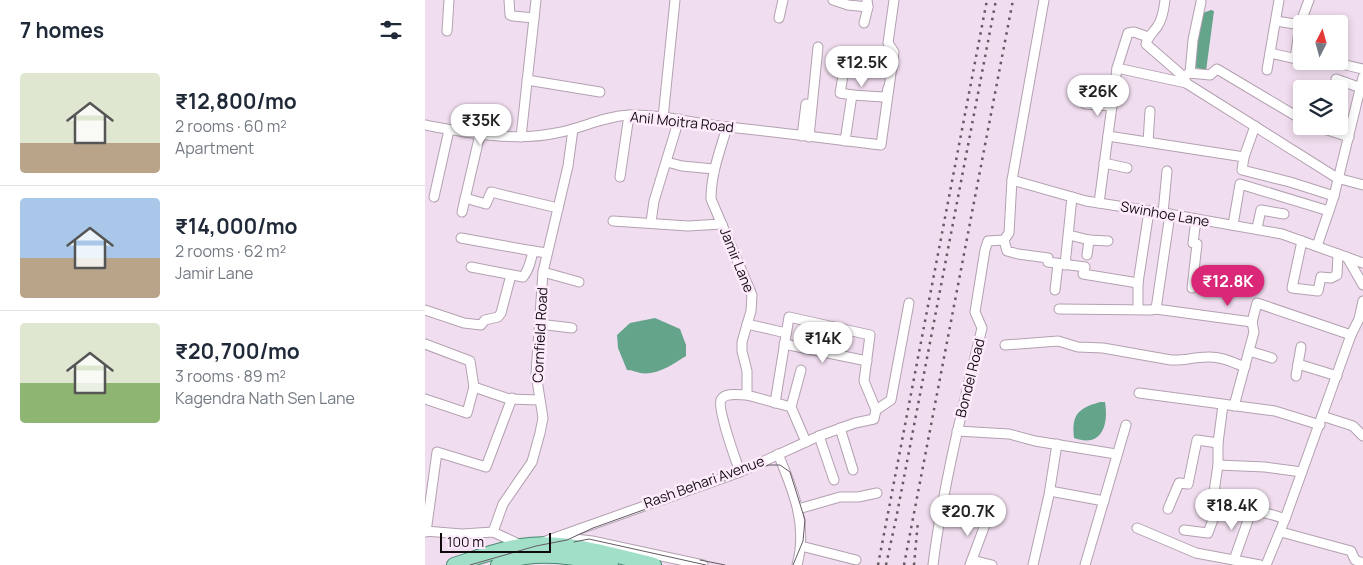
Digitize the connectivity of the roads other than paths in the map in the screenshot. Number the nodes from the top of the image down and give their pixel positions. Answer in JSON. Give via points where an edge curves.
{"nodes":[{"id":1,"x":449,"y":0,"type":"edge"},
{"id":2,"x":509,"y":0,"type":"edge"},
{"id":3,"x":537,"y":0,"type":"edge"},
{"id":4,"x":675,"y":0,"type":"edge"},
{"id":5,"x":783,"y":0,"type":"edge"},
{"id":6,"x":833,"y":0,"type":"edge"},
{"id":7,"x":894,"y":0,"type":"edge"},
{"id":8,"x":1044,"y":0,"type":"edge"},
{"id":9,"x":1165,"y":0,"type":"edge"},
{"id":10,"x":1279,"y":0,"type":"edge"},
{"id":11,"x":1309,"y":0,"type":"edge"},
{"id":12,"x":1201,"y":2,"type":"dead end"},
{"id":13,"x":867,"y":4,"type":"edge"},
{"id":14,"x":1304,"y":15,"type":"edge"},
{"id":15,"x":534,"y":18,"type":"junction"},
{"id":16,"x":779,"y":18,"type":"dead end"},
{"id":17,"x":1276,"y":21,"type":"junction"},
{"id":18,"x":864,"y":23,"type":"dead end"},
{"id":19,"x":1293,"y":23,"type":"edge"},
{"id":20,"x":447,"y":31,"type":"dead end"},
{"id":21,"x":1148,"y":37,"type":"junction"},
{"id":22,"x":818,"y":47,"type":"dead end"},
{"id":23,"x":1270,"y":53,"type":"junction"},
{"id":24,"x":1293,"y":59,"type":"edge"},
{"id":25,"x":892,"y":66,"type":"junction"},
{"id":26,"x":1348,"y":66,"type":"edge"},
{"id":27,"x":1117,"y":68,"type":"junction"},
{"id":28,"x":1363,"y":69,"type":"edge"},
{"id":29,"x":1267,"y":70,"type":"dead end"},
{"id":30,"x":1363,"y":77,"type":"edge"},
{"id":31,"x":1187,"y":78,"type":"junction"},
{"id":32,"x":1336,"y":79,"type":"dead end"},
{"id":33,"x":527,"y":80,"type":"junction"},
{"id":34,"x":1361,"y":90,"type":"edge"},
{"id":35,"x":600,"y":92,"type":"dead end"},
{"id":36,"x":852,"y":95,"type":"junction"},
{"id":37,"x":806,"y":104,"type":"dead end"},
{"id":38,"x":1085,"y":104,"type":"dead end"},
{"id":39,"x":1112,"y":106,"type":"junction"},
{"id":40,"x":1150,"y":111,"type":"dead end"},
{"id":41,"x":1293,"y":114,"type":"edge"},
{"id":42,"x":629,"y":115,"type":"junction"},
{"id":43,"x":663,"y":118,"type":"junction"},
{"id":44,"x":679,"y":119,"type":"junction"},
{"id":45,"x":425,"y":125,"type":"edge"},
{"id":46,"x":1255,"y":126,"type":"junction"},
{"id":47,"x":727,"y":127,"type":"junction"},
{"id":48,"x":573,"y":128,"type":"junction"},
{"id":49,"x":449,"y":130,"type":"junction"},
{"id":50,"x":480,"y":134,"type":"junction"},
{"id":51,"x":1340,"y":135,"type":"edge"},
{"id":52,"x":805,"y":136,"type":"junction"},
{"id":53,"x":1108,"y":136,"type":"junction"},
{"id":54,"x":521,"y":137,"type":"junction"},
{"id":55,"x":1349,"y":138,"type":"junction"},
{"id":56,"x":845,"y":141,"type":"junction"},
{"id":57,"x":1147,"y":142,"type":"junction"},
{"id":58,"x":1244,"y":157,"type":"junction"},
{"id":59,"x":667,"y":162,"type":"junction"},
{"id":60,"x":1104,"y":164,"type":"junction"},
{"id":61,"x":1127,"y":168,"type":"dead end"},
{"id":62,"x":714,"y":169,"type":"junction"},
{"id":63,"x":1242,"y":170,"type":"junction"},
{"id":64,"x":1167,"y":171,"type":"dead end"},
{"id":65,"x":620,"y":177,"type":"dead end"},
{"id":66,"x":1337,"y":178,"type":"junction"},
{"id":67,"x":1012,"y":180,"type":"junction"},
{"id":68,"x":1240,"y":184,"type":"junction"},
{"id":69,"x":1363,"y":185,"type":"edge"},
{"id":70,"x":1334,"y":196,"type":"junction"},
{"id":71,"x":434,"y":197,"type":"dead end"},
{"id":72,"x":1072,"y":197,"type":"junction"},
{"id":73,"x":465,"y":198,"type":"junction"},
{"id":74,"x":1099,"y":203,"type":"junction"},
{"id":75,"x":558,"y":208,"type":"junction"},
{"id":76,"x":1149,"y":211,"type":"junction"},
{"id":77,"x":1329,"y":211,"type":"junction"},
{"id":78,"x":462,"y":212,"type":"dead end"},
{"id":79,"x":1167,"y":214,"type":"junction"},
{"id":80,"x":1284,"y":214,"type":"dead end"},
{"id":81,"x":1196,"y":220,"type":"junction"},
{"id":82,"x":613,"y":221,"type":"dead end"},
{"id":83,"x":651,"y":222,"type":"junction"},
{"id":84,"x":723,"y":224,"type":"junction"},
{"id":85,"x":1233,"y":225,"type":"junction"},
{"id":86,"x":1257,"y":228,"type":"junction"},
{"id":87,"x":1069,"y":235,"type":"junction"},
{"id":88,"x":461,"y":238,"type":"dead end"},
{"id":89,"x":1004,"y":240,"type":"junction"},
{"id":90,"x":1089,"y":240,"type":"junction"},
{"id":91,"x":1302,"y":240,"type":"junction"},
{"id":92,"x":1108,"y":241,"type":"dead end"},
{"id":93,"x":1317,"y":246,"type":"junction"},
{"id":94,"x":533,"y":251,"type":"junction"},
{"id":95,"x":547,"y":253,"type":"junction"},
{"id":96,"x":1087,"y":255,"type":"dead end"},
{"id":97,"x":1343,"y":255,"type":"junction"},
{"id":98,"x":1363,"y":263,"type":"edge"},
{"id":99,"x":1061,"y":264,"type":"junction"},
{"id":100,"x":471,"y":267,"type":"dead end"},
{"id":101,"x":543,"y":272,"type":"junction"},
{"id":102,"x":511,"y":275,"type":"junction"},
{"id":103,"x":579,"y":282,"type":"dead end"},
{"id":104,"x":1138,"y":283,"type":"junction"},
{"id":105,"x":1363,"y":285,"type":"edge"},
{"id":106,"x":1192,"y":288,"type":"dead end"},
{"id":107,"x":1055,"y":290,"type":"dead end"},
{"id":108,"x":1363,"y":301,"type":"edge"},
{"id":109,"x":909,"y":302,"type":"dead end"},
{"id":110,"x":1059,"y":308,"type":"dead end"},
{"id":111,"x":1156,"y":308,"type":"junction"},
{"id":112,"x":1138,"y":309,"type":"junction"},
{"id":113,"x":425,"y":310,"type":"edge"},
{"id":114,"x":1252,"y":322,"type":"junction"},
{"id":115,"x":539,"y":324,"type":"junction"},
{"id":116,"x":747,"y":324,"type":"junction"},
{"id":117,"x":572,"y":328,"type":"dead end"},
{"id":118,"x":786,"y":333,"type":"junction"},
{"id":119,"x":1356,"y":333,"type":"edge"},
{"id":120,"x":425,"y":344,"type":"edge"},
{"id":121,"x":784,"y":344,"type":"junction"},
{"id":122,"x":1005,"y":345,"type":"dead end"},
{"id":123,"x":1301,"y":346,"type":"dead end"},
{"id":124,"x":1249,"y":351,"type":"junction"},
{"id":125,"x":1272,"y":358,"type":"dead end"},
{"id":126,"x":867,"y":361,"type":"junction"},
{"id":127,"x":1298,"y":364,"type":"junction"},
{"id":128,"x":1245,"y":367,"type":"junction"},
{"id":129,"x":801,"y":370,"type":"dead end"},
{"id":130,"x":1296,"y":376,"type":"dead end"},
{"id":131,"x":1337,"y":376,"type":"junction"},
{"id":132,"x":474,"y":388,"type":"junction"},
{"id":133,"x":1139,"y":394,"type":"dead end"},
{"id":134,"x":747,"y":395,"type":"junction"},
{"id":135,"x":512,"y":398,"type":"junction"},
{"id":136,"x":425,"y":399,"type":"edge"},
{"id":137,"x":539,"y":400,"type":"junction"},
{"id":138,"x":775,"y":403,"type":"junction"},
{"id":139,"x":1223,"y":405,"type":"junction"},
{"id":140,"x":791,"y":406,"type":"junction"},
{"id":141,"x":1235,"y":406,"type":"junction"},
{"id":142,"x":876,"y":410,"type":"junction"},
{"id":143,"x":1321,"y":421,"type":"junction"},
{"id":144,"x":1126,"y":425,"type":"dead end"},
{"id":145,"x":840,"y":428,"type":"junction"},
{"id":146,"x":957,"y":431,"type":"junction"},
{"id":147,"x":819,"y":436,"type":"junction"},
{"id":148,"x":1363,"y":436,"type":"edge"},
{"id":149,"x":806,"y":442,"type":"junction"},
{"id":150,"x":1218,"y":443,"type":"junction"},
{"id":151,"x":1057,"y":444,"type":"junction"},
{"id":152,"x":778,"y":454,"type":"junction"},
{"id":153,"x":1116,"y":454,"type":"junction"},
{"id":154,"x":1217,"y":465,"type":"junction"},
{"id":155,"x":853,"y":470,"type":"dead end"},
{"id":156,"x":740,"y":472,"type":"junction"},
{"id":157,"x":1302,"y":472,"type":"junction"},
{"id":158,"x":834,"y":480,"type":"dead end"},
{"id":159,"x":1049,"y":491,"type":"junction"},
{"id":160,"x":877,"y":493,"type":"dead end"},
{"id":161,"x":1104,"y":501,"type":"junction"},
{"id":162,"x":1218,"y":506,"type":"junction"},
{"id":163,"x":798,"y":509,"type":"junction"},
{"id":164,"x":1168,"y":509,"type":"dead end"},
{"id":165,"x":1252,"y":509,"type":"junction"},
{"id":166,"x":1285,"y":519,"type":"junction"},
{"id":167,"x":986,"y":522,"type":"dead end"},
{"id":168,"x":1137,"y":528,"type":"dead end"},
{"id":169,"x":1184,"y":530,"type":"dead end"},
{"id":170,"x":425,"y":532,"type":"edge"},
{"id":171,"x":493,"y":532,"type":"junction"},
{"id":172,"x":1281,"y":532,"type":"junction"},
{"id":173,"x":557,"y":537,"type":"junction"},
{"id":174,"x":801,"y":546,"type":"junction"},
{"id":175,"x":529,"y":552,"type":"junction"},
{"id":176,"x":581,"y":558,"type":"edge"},
{"id":177,"x":856,"y":560,"type":"dead end"},
{"id":178,"x":1234,"y":560,"type":"junction"},
{"id":179,"x":971,"y":562,"type":"edge"},
{"id":180,"x":1363,"y":563,"type":"edge"},
{"id":181,"x":454,"y":565,"type":"edge"},
{"id":182,"x":498,"y":565,"type":"edge"},
{"id":183,"x":611,"y":565,"type":"edge"},
{"id":184,"x":654,"y":565,"type":"edge"},
{"id":185,"x":703,"y":565,"type":"edge"},
{"id":186,"x":797,"y":565,"type":"edge"},
{"id":187,"x":933,"y":565,"type":"edge"},
{"id":188,"x":992,"y":565,"type":"edge"},
{"id":189,"x":1033,"y":565,"type":"edge"},
{"id":190,"x":1085,"y":565,"type":"edge"},
{"id":191,"x":1260,"y":565,"type":"edge"},
{"id":192,"x":1266,"y":565,"type":"edge"}],
"edges":[{"from":1,"to":20,"type":"street"},
{"from":2,"to":15,"type":"street","via":[[511,15]]},
{"from":3,"to":15,"type":"street"},
{"from":4,"to":43,"type":"street"},
{"from":5,"to":16,"type":"street"},
{"from":6,"to":13,"type":"street","via":[[848,5]]},
{"from":7,"to":25,"type":"street","via":[[888,43],[894,52]]},
{"from":8,"to":67,"type":"street"},
{"from":9,"to":21,"type":"street","via":[[1157,26]]},
{"from":10,"to":17,"type":"street"},
{"from":11,"to":14,"type":"street"},
{"from":12,"to":31,"type":"street"},
{"from":13,"to":18,"type":"street"},
{"from":15,"to":33,"type":"street"},
{"from":17,"to":19,"type":"street"},
{"from":17,"to":23,"type":"street"},
{"from":21,"to":27,"type":"street","via":[[1128,33]]},
{"from":21,"to":31,"type":"street","via":[[1147,44]]},
{"from":22,"to":52,"type":"street"},
{"from":23,"to":24,"type":"street"},
{"from":23,"to":29,"type":"street"},
{"from":25,"to":36,"type":"street","via":[[886,96]]},
{"from":25,"to":36,"type":"street","via":[[845,64],[840,93]]},
{"from":25,"to":56,"type":"street","name":"Anil Moitra Road","via":[[881,144]]},
{"from":26,"to":28,"type":"street"},
{"from":27,"to":31,"type":"street"},
{"from":27,"to":39,"type":"street"},
{"from":30,"to":34,"type":"street"},
{"from":31,"to":41,"type":"street","via":[[1210,75],[1217,69]]},
{"from":31,"to":46,"type":"street"},
{"from":32,"to":34,"type":"street"},
{"from":33,"to":35,"type":"street"},
{"from":33,"to":54,"type":"street"},
{"from":34,"to":55,"type":"street"},
{"from":36,"to":56,"type":"street"},
{"from":37,"to":52,"type":"street"},
{"from":38,"to":39,"type":"street"},
{"from":39,"to":53,"type":"street"},
{"from":40,"to":57,"type":"street"},
{"from":42,"to":43,"type":"street","name":"Anil Moitra Road"},
{"from":42,"to":48,"type":"street","name":"Anil Moitra Road"},
{"from":42,"to":65,"type":"street"},
{"from":43,"to":44,"type":"street","name":"Anil Moitra Road"},
{"from":44,"to":47,"type":"street","name":"Anil Moitra Road"},
{"from":44,"to":59,"type":"street"},
{"from":45,"to":49,"type":"street","name":"Anil Moitra Road"},
{"from":46,"to":58,"type":"street"},
{"from":46,"to":66,"type":"street"},
{"from":47,"to":52,"type":"street","name":"Anil Moitra Road"},
{"from":47,"to":62,"type":"street","name":"Jamir Lane"},
{"from":48,"to":54,"type":"street","name":"Anil Moitra Road"},
{"from":48,"to":75,"type":"street","name":"Cornfield Road","via":[[573,142]]},
{"from":49,"to":50,"type":"street","name":"Anil Moitra Road"},
{"from":49,"to":71,"type":"street"},
{"from":50,"to":54,"type":"street","name":"Anil Moitra Road"},
{"from":50,"to":73,"type":"street"},
{"from":51,"to":55,"type":"street"},
{"from":52,"to":56,"type":"street","name":"Anil Moitra Road"},
{"from":53,"to":57,"type":"street"},
{"from":53,"to":60,"type":"street"},
{"from":55,"to":66,"type":"street"},
{"from":57,"to":58,"type":"street"},
{"from":58,"to":63,"type":"street"},
{"from":59,"to":62,"type":"street"},
{"from":59,"to":83,"type":"street","via":[[654,201]]},
{"from":60,"to":61,"type":"street"},
{"from":60,"to":74,"type":"street"},
{"from":62,"to":84,"type":"street","name":"Jamir Lane","via":[[711,199]]},
{"from":63,"to":68,"type":"street"},
{"from":63,"to":70,"type":"street"},
{"from":64,"to":79,"type":"street"},
{"from":66,"to":69,"type":"street"},
{"from":66,"to":70,"type":"street"},
{"from":67,"to":72,"type":"street","name":"Swinhoe Lane"},
{"from":67,"to":89,"type":"street","via":[[1009,233]]},
{"from":68,"to":77,"type":"street"},
{"from":68,"to":85,"type":"street"},
{"from":70,"to":77,"type":"street"},
{"from":72,"to":74,"type":"street","name":"Swinhoe Lane"},
{"from":72,"to":87,"type":"street"},
{"from":73,"to":75,"type":"street","via":[[486,204],[491,192]]},
{"from":73,"to":78,"type":"street"},
{"from":74,"to":76,"type":"street","name":"Swinhoe Lane"},
{"from":75,"to":95,"type":"street","name":"Cornfield Road"},
{"from":76,"to":79,"type":"street","name":"Swinhoe Lane"},
{"from":76,"to":104,"type":"street"},
{"from":77,"to":93,"type":"street"},
{"from":79,"to":81,"type":"street","name":"Swinhoe Lane"},
{"from":79,"to":111,"type":"street"},
{"from":80,"to":86,"type":"street","via":[[1261,210]]},
{"from":81,"to":85,"type":"street","name":"Swinhoe Lane"},
{"from":81,"to":106,"type":"street"},
{"from":82,"to":83,"type":"street"},
{"from":83,"to":84,"type":"street","via":[[688,226]]},
{"from":84,"to":116,"type":"street","name":"Jamir Lane","via":[[752,295]]},
{"from":85,"to":86,"type":"street","name":"Swinhoe Lane"},
{"from":86,"to":91,"type":"street","name":"Swinhoe Lane"},
{"from":87,"to":90,"type":"street"},
{"from":87,"to":99,"type":"street"},
{"from":88,"to":94,"type":"street"},
{"from":89,"to":99,"type":"street","via":[[1007,251],[1048,258],[1048,262]]},
{"from":89,"to":146,"type":"street","name":"Bondel Road","via":[[989,241],[985,250],[975,312],[982,328]]},
{"from":90,"to":92,"type":"street"},
{"from":90,"to":96,"type":"street"},
{"from":91,"to":93,"type":"street","name":"Swinhoe Lane"},
{"from":91,"to":97,"type":"street","via":[[1291,288],[1318,291],[1321,277],[1337,275]]},
{"from":93,"to":97,"type":"street","name":"Swinhoe Lane"},
{"from":94,"to":95,"type":"street"},
{"from":94,"to":102,"type":"street","via":[[526,274],[523,277]]},
{"from":95,"to":101,"type":"street","name":"Cornfield Road"},
{"from":97,"to":98,"type":"street","name":"Swinhoe Lane"},
{"from":97,"to":105,"type":"street"},
{"from":99,"to":104,"type":"street","via":[[1085,267],[1083,274]]},
{"from":99,"to":107,"type":"street"},
{"from":100,"to":102,"type":"street"},
{"from":101,"to":103,"type":"street"},
{"from":101,"to":115,"type":"street","name":"Cornfield Road"},
{"from":102,"to":113,"type":"street","via":[[501,313],[481,325]]},
{"from":104,"to":112,"type":"street"},
{"from":108,"to":119,"type":"street"},
{"from":109,"to":142,"type":"street","via":[[891,400]]},
{"from":110,"to":112,"type":"street"},
{"from":111,"to":112,"type":"street"},
{"from":111,"to":114,"type":"street"},
{"from":114,"to":119,"type":"street","via":[[1257,303]]},
{"from":114,"to":124,"type":"street","via":[[1254,332]]},
{"from":115,"to":117,"type":"street"},
{"from":115,"to":137,"type":"street","name":"Cornfield Road","via":[[535,374]]},
{"from":116,"to":118,"type":"street"},
{"from":116,"to":134,"type":"street","name":"Jamir Lane","via":[[742,351],[747,371]]},
{"from":118,"to":121,"type":"street"},
{"from":118,"to":126,"type":"street","via":[[789,316],[870,336]]},
{"from":119,"to":131,"type":"street"},
{"from":120,"to":132,"type":"street","via":[[470,361]]},
{"from":121,"to":126,"type":"street"},
{"from":121,"to":138,"type":"street"},
{"from":122,"to":128,"type":"street","via":[[1057,341],[1171,360],[1221,357]]},
{"from":123,"to":127,"type":"street"},
{"from":124,"to":125,"type":"street"},
{"from":124,"to":128,"type":"street"},
{"from":126,"to":142,"type":"street","via":[[864,381]]},
{"from":127,"to":130,"type":"street"},
{"from":127,"to":131,"type":"street"},
{"from":128,"to":141,"type":"street"},
{"from":129,"to":140,"type":"street"},
{"from":131,"to":143,"type":"street"},
{"from":132,"to":135,"type":"street"},
{"from":132,"to":136,"type":"street","via":[[467,413]]},
{"from":133,"to":139,"type":"street"},
{"from":134,"to":138,"type":"street"},
{"from":134,"to":156,"type":"street","via":[[728,394],[720,401]]},
{"from":135,"to":137,"type":"street"},
{"from":135,"to":170,"type":"street","via":[[486,467],[437,452]]},
{"from":137,"to":171,"type":"street","name":"Cornfield Road","via":[[543,418],[537,449],[503,504]]},
{"from":138,"to":140,"type":"street"},
{"from":139,"to":141,"type":"street"},
{"from":139,"to":150,"type":"street"},
{"from":140,"to":149,"type":"street"},
{"from":141,"to":143,"type":"street"},
{"from":142,"to":145,"type":"street","name":"Rash Behari Avenue","via":[[874,419]]},
{"from":143,"to":148,"type":"street","via":[[1353,426]]},
{"from":143,"to":157,"type":"street"},
{"from":144,"to":153,"type":"street"},
{"from":145,"to":147,"type":"street","name":"Rash Behari Avenue"},
{"from":145,"to":155,"type":"street"},
{"from":146,"to":151,"type":"street","via":[[1009,434]]},
{"from":146,"to":187,"type":"street","name":"Bondel Road","via":[[937,526]]},
{"from":147,"to":149,"type":"street","name":"Rash Behari Avenue"},
{"from":147,"to":158,"type":"street"},
{"from":149,"to":152,"type":"street","name":"Rash Behari Avenue"},
{"from":150,"to":154,"type":"street"},
{"from":150,"to":164,"type":"street","via":[[1197,440],[1188,484],[1179,483]]},
{"from":151,"to":153,"type":"street"},
{"from":151,"to":159,"type":"street"},
{"from":152,"to":156,"type":"street","name":"Rash Behari Avenue"},
{"from":152,"to":163,"type":"street"},
{"from":153,"to":161,"type":"street"},
{"from":154,"to":157,"type":"street"},
{"from":154,"to":162,"type":"street","via":[[1212,505]]},
{"from":156,"to":173,"type":"street","name":"Rash Behari Avenue"},
{"from":157,"to":166,"type":"street"},
{"from":159,"to":161,"type":"street"},
{"from":159,"to":189,"type":"street"},
{"from":160,"to":163,"type":"street","via":[[840,497]]},
{"from":161,"to":190,"type":"street"},
{"from":162,"to":165,"type":"street"},
{"from":162,"to":169,"type":"street","via":[[1208,533]]},
{"from":163,"to":174,"type":"street"},
{"from":165,"to":166,"type":"street"},
{"from":165,"to":178,"type":"street"},
{"from":166,"to":172,"type":"street"},
{"from":167,"to":179,"type":"street"},
{"from":168,"to":178,"type":"street","via":[[1195,553]]},
{"from":170,"to":171,"type":"street"},
{"from":171,"to":175,"type":"street"},
{"from":172,"to":180,"type":"street","via":[[1351,551],[1355,560]]},
{"from":172,"to":192,"type":"street"},
{"from":173,"to":175,"type":"street","name":"Rash Behari Avenue"},
{"from":173,"to":185,"type":"street","via":[[592,541]]},
{"from":174,"to":177,"type":"street"},
{"from":174,"to":186,"type":"street"},
{"from":175,"to":176,"type":"main road","name":"Rash Behari Avenue"},
{"from":175,"to":181,"type":"main road","name":"Rash Behari Avenue"},
{"from":175,"to":182,"type":"main road","name":"Rash Behari Avenue"},
{"from":176,"to":183,"type":"main road"},
{"from":176,"to":184,"type":"main road"},
{"from":178,"to":191,"type":"street"},
{"from":179,"to":188,"type":"street"}]}
